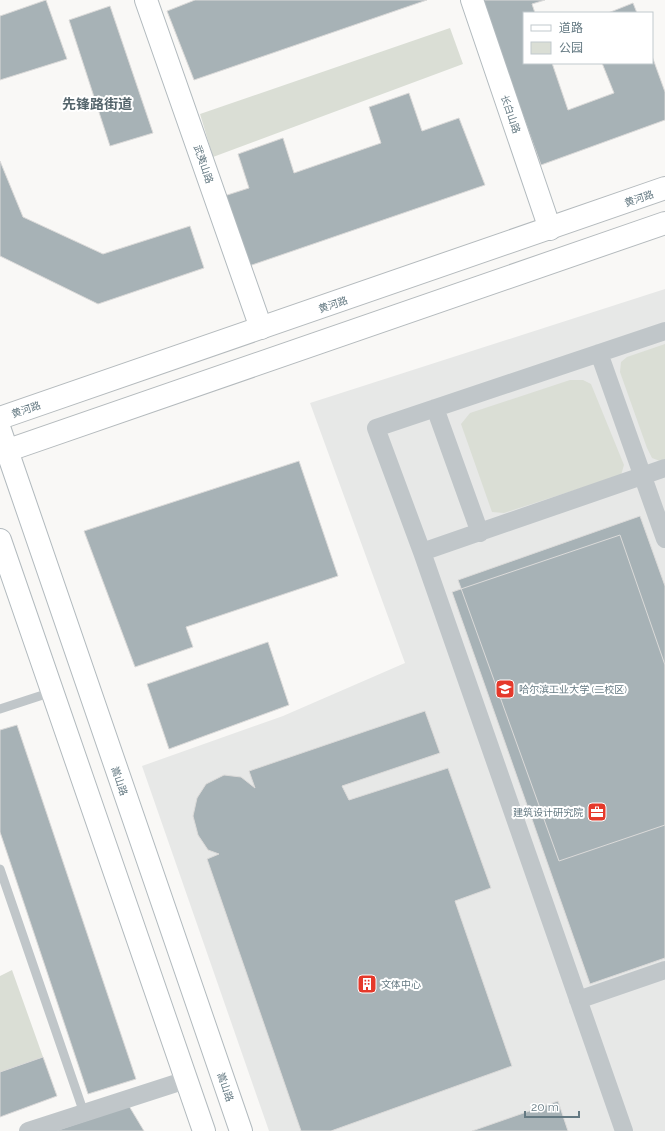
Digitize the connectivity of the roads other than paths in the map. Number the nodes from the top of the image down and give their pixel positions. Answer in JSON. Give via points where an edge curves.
{"nodes":[{"id":1,"x":146,"y":0,"type":"edge"},
{"id":2,"x":472,"y":0,"type":"edge"},
{"id":3,"x":665,"y":188,"type":"edge"},
{"id":4,"x":665,"y":223,"type":"edge"},
{"id":5,"x":550,"y":229,"type":"junction"},
{"id":6,"x":261,"y":328,"type":"junction"},
{"id":7,"x":665,"y":331,"type":"edge"},
{"id":8,"x":598,"y":353,"type":"junction"},
{"id":9,"x":435,"y":408,"type":"junction"},
{"id":10,"x":0,"y":418,"type":"edge"},
{"id":11,"x":0,"y":430,"type":"edge"},
{"id":12,"x":4,"y":452,"type":"edge"},
{"id":13,"x":665,"y":468,"type":"edge"},
{"id":14,"x":642,"y":476,"type":"junction"},
{"id":15,"x":480,"y":532,"type":"junction"},
{"id":16,"x":0,"y":540,"type":"edge"},
{"id":17,"x":665,"y":540,"type":"edge"},
{"id":18,"x":422,"y":552,"type":"junction"},
{"id":19,"x":52,"y":692,"type":"junction"},
{"id":20,"x":0,"y":709,"type":"edge"},
{"id":21,"x":0,"y":869,"type":"edge"},
{"id":22,"x":665,"y":970,"type":"edge"},
{"id":23,"x":578,"y":1000,"type":"junction"},
{"id":24,"x":186,"y":1080,"type":"junction"},
{"id":25,"x":84,"y":1113,"type":"junction"},
{"id":26,"x":28,"y":1131,"type":"edge"},
{"id":27,"x":204,"y":1131,"type":"edge"},
{"id":28,"x":241,"y":1131,"type":"edge"},
{"id":29,"x":624,"y":1131,"type":"edge"}],
"edges":[{"from":1,"to":6,"type":"main road","name":"武夷山路"},
{"from":2,"to":5,"type":"main road","name":"长白山路"},
{"from":3,"to":5,"type":"main road","name":"黄河路"},
{"from":4,"to":12,"type":"main road"},
{"from":5,"to":6,"type":"main road","name":"黄河路"},
{"from":6,"to":10,"type":"main road","name":"黄河路"},
{"from":7,"to":8,"type":"street"},
{"from":8,"to":9,"type":"street"},
{"from":8,"to":14,"type":"street"},
{"from":9,"to":15,"type":"street"},
{"from":9,"to":18,"type":"street","via":[[376,428]]},
{"from":11,"to":12,"type":"main road","name":"嵩山路"},
{"from":12,"to":28,"type":"main road","name":"嵩山路"},
{"from":13,"to":14,"type":"street"},
{"from":14,"to":15,"type":"street"},
{"from":14,"to":17,"type":"street"},
{"from":15,"to":18,"type":"street"},
{"from":16,"to":19,"type":"main road"},
{"from":18,"to":23,"type":"street"},
{"from":19,"to":20,"type":"lane"},
{"from":19,"to":24,"type":"main road"},
{"from":21,"to":25,"type":"lane"},
{"from":22,"to":23,"type":"street"},
{"from":23,"to":29,"type":"street"},
{"from":24,"to":25,"type":"street"},
{"from":24,"to":27,"type":"main road"},
{"from":25,"to":26,"type":"street"}]}
